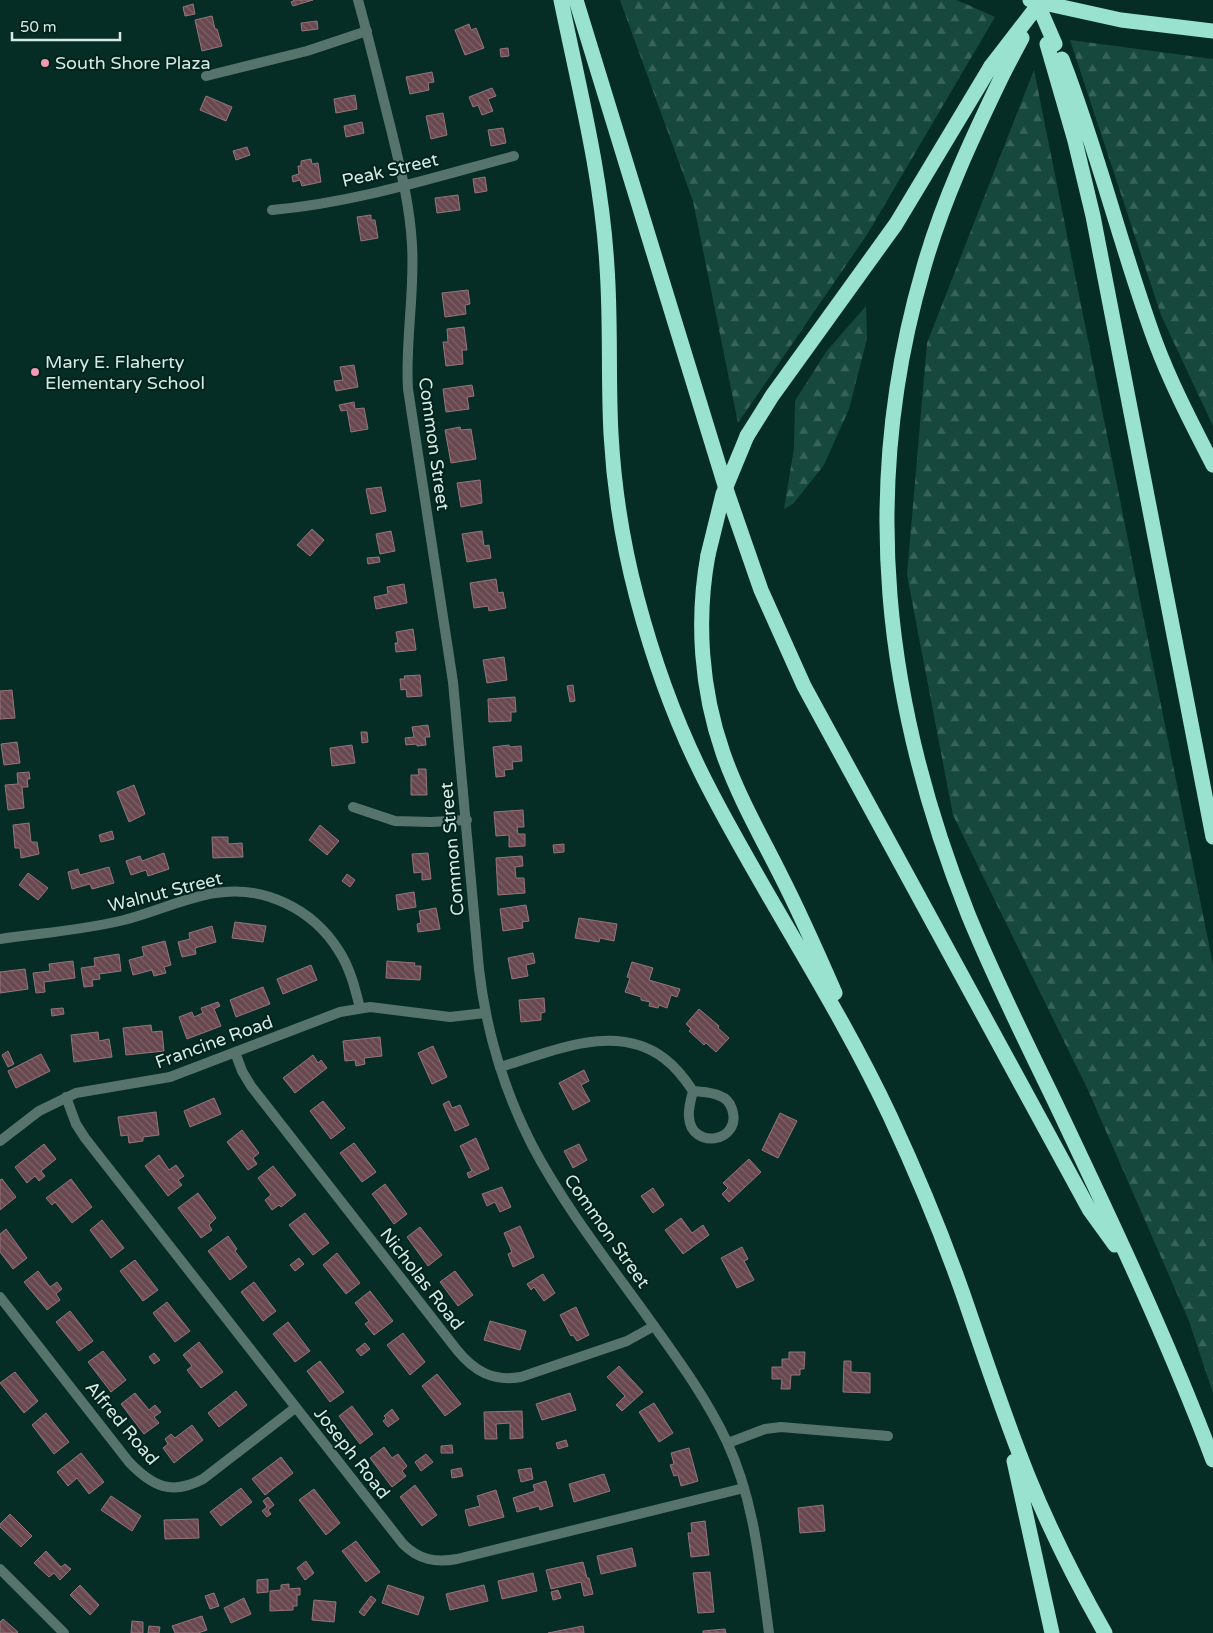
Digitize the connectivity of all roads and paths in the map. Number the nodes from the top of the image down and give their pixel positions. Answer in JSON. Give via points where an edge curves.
{"nodes":[{"id":1,"x":358,"y":0,"type":"edge"},
{"id":2,"x":561,"y":0,"type":"edge"},
{"id":3,"x":576,"y":0,"type":"edge"},
{"id":4,"x":1030,"y":0,"type":"edge"},
{"id":5,"x":1036,"y":0,"type":"edge"},
{"id":6,"x":1043,"y":0,"type":"edge"},
{"id":7,"x":367,"y":31,"type":"junction"},
{"id":8,"x":1213,"y":31,"type":"edge"},
{"id":9,"x":1051,"y":44,"type":"junction"},
{"id":10,"x":997,"y":69,"type":"junction"},
{"id":11,"x":206,"y":76,"type":"dead end"},
{"id":12,"x":514,"y":156,"type":"dead end"},
{"id":13,"x":404,"y":184,"type":"junction"},
{"id":14,"x":272,"y":210,"type":"dead end"},
{"id":15,"x":1213,"y":465,"type":"edge"},
{"id":16,"x":353,"y":807,"type":"dead end"},
{"id":17,"x":466,"y":820,"type":"junction"},
{"id":18,"x":1213,"y":837,"type":"edge"},
{"id":19,"x":0,"y":939,"type":"edge"},
{"id":20,"x":360,"y":1008,"type":"junction"},
{"id":21,"x":486,"y":1013,"type":"junction"},
{"id":22,"x":235,"y":1052,"type":"junction"},
{"id":23,"x":500,"y":1067,"type":"junction"},
{"id":24,"x":870,"y":1075,"type":"junction"},
{"id":25,"x":693,"y":1091,"type":"junction"},
{"id":26,"x":66,"y":1097,"type":"junction"},
{"id":27,"x":0,"y":1140,"type":"edge"},
{"id":28,"x":1136,"y":1276,"type":"junction"},
{"id":29,"x":0,"y":1297,"type":"edge"},
{"id":30,"x":654,"y":1326,"type":"junction"},
{"id":31,"x":988,"y":1368,"type":"junction"},
{"id":32,"x":295,"y":1408,"type":"junction"},
{"id":33,"x":888,"y":1436,"type":"dead end"},
{"id":34,"x":728,"y":1443,"type":"junction"},
{"id":35,"x":1213,"y":1460,"type":"edge"},
{"id":36,"x":744,"y":1488,"type":"junction"},
{"id":37,"x":0,"y":1570,"type":"edge"},
{"id":38,"x":64,"y":1633,"type":"edge"},
{"id":39,"x":769,"y":1633,"type":"edge"},
{"id":40,"x":1052,"y":1633,"type":"edge"},
{"id":41,"x":1105,"y":1633,"type":"edge"}],
"edges":[{"from":1,"to":7,"type":"street","name":"Common Street"},
{"from":2,"to":24,"type":"highway","via":[[600,201],[608,279],[613,455],[625,542],[643,619],[676,719],[711,793]]},
{"from":3,"to":28,"type":"highway","via":[[727,492],[782,638],[828,733],[1089,1209]]},
{"from":4,"to":8,"type":"highway","via":[[1121,20]]},
{"from":4,"to":9,"type":"highway"},
{"from":5,"to":9,"type":"highway","bridge":true},
{"from":6,"to":10,"type":"highway","bridge":true},
{"from":7,"to":11,"type":"street","via":[[306,52]]},
{"from":7,"to":13,"type":"street","name":"Common Street"},
{"from":9,"to":15,"type":"highway","via":[[1094,150],[1155,342]]},
{"from":9,"to":18,"type":"highway","via":[[1091,208]]},
{"from":10,"to":24,"type":"highway","bridge":true,"via":[[896,224],[772,396],[747,436],[723,494],[708,555],[702,644],[710,706],[723,752],[742,799],[819,955]]},
{"from":10,"to":28,"type":"highway","via":[[937,226],[904,345],[892,423],[887,485],[887,556],[893,635],[915,749],[959,891],[993,973]]},
{"from":12,"to":13,"type":"street","name":"Peak Street"},
{"from":13,"to":14,"type":"street","name":"Peak Street"},
{"from":13,"to":17,"type":"street","name":"Common Street","via":[[412,244],[408,389],[453,682]]},
{"from":16,"to":17,"type":"street","via":[[395,821]]},
{"from":17,"to":21,"type":"street","name":"Common Street"},
{"from":19,"to":20,"type":"street","name":"Walnut Street","via":[[107,924],[209,894],[254,892],[290,905],[328,936],[344,959]]},
{"from":20,"to":21,"type":"street","via":[[380,1007],[450,1017]]},
{"from":20,"to":22,"type":"street","name":"Francine Road"},
{"from":21,"to":23,"type":"street","name":"Common Street"},
{"from":22,"to":26,"type":"street","name":"Francine Road","via":[[160,1080]]},
{"from":22,"to":30,"type":"street","name":"Nicholas Road","via":[[251,1086],[457,1350],[479,1371],[495,1378],[521,1377],[627,1342]]},
{"from":23,"to":25,"type":"street","via":[[590,1041],[620,1041],[640,1045],[666,1059]]},
{"from":23,"to":30,"type":"street","name":"Common Street","via":[[526,1132],[554,1182]]},
{"from":24,"to":31,"type":"highway","via":[[944,1243]]},
{"from":25,"to":25,"type":"street","via":[[722,1096],[731,1105],[733,1122],[722,1136],[704,1138],[692,1128],[689,1113]]},
{"from":26,"to":27,"type":"street","name":"Francine Road","via":[[35,1114]]},
{"from":26,"to":32,"type":"street","name":"Joseph Road","via":[[84,1138]]},
{"from":28,"to":35,"type":"highway"},
{"from":29,"to":32,"type":"street","name":"Alfred Road","via":[[129,1462],[159,1485],[186,1486],[203,1479]]},
{"from":30,"to":34,"type":"street","name":"Common Street","via":[[702,1395]]},
{"from":31,"to":40,"type":"highway","via":[[1018,1480]]},
{"from":31,"to":41,"type":"highway","via":[[1037,1496]]},
{"from":32,"to":36,"type":"street","name":"Joseph Road","via":[[403,1544],[432,1561],[457,1559]]},
{"from":33,"to":34,"type":"street","via":[[781,1426]]},
{"from":34,"to":36,"type":"street","name":"Common Street"},
{"from":36,"to":39,"type":"street","name":"Common Street"},
{"from":37,"to":38,"type":"street"}]}
